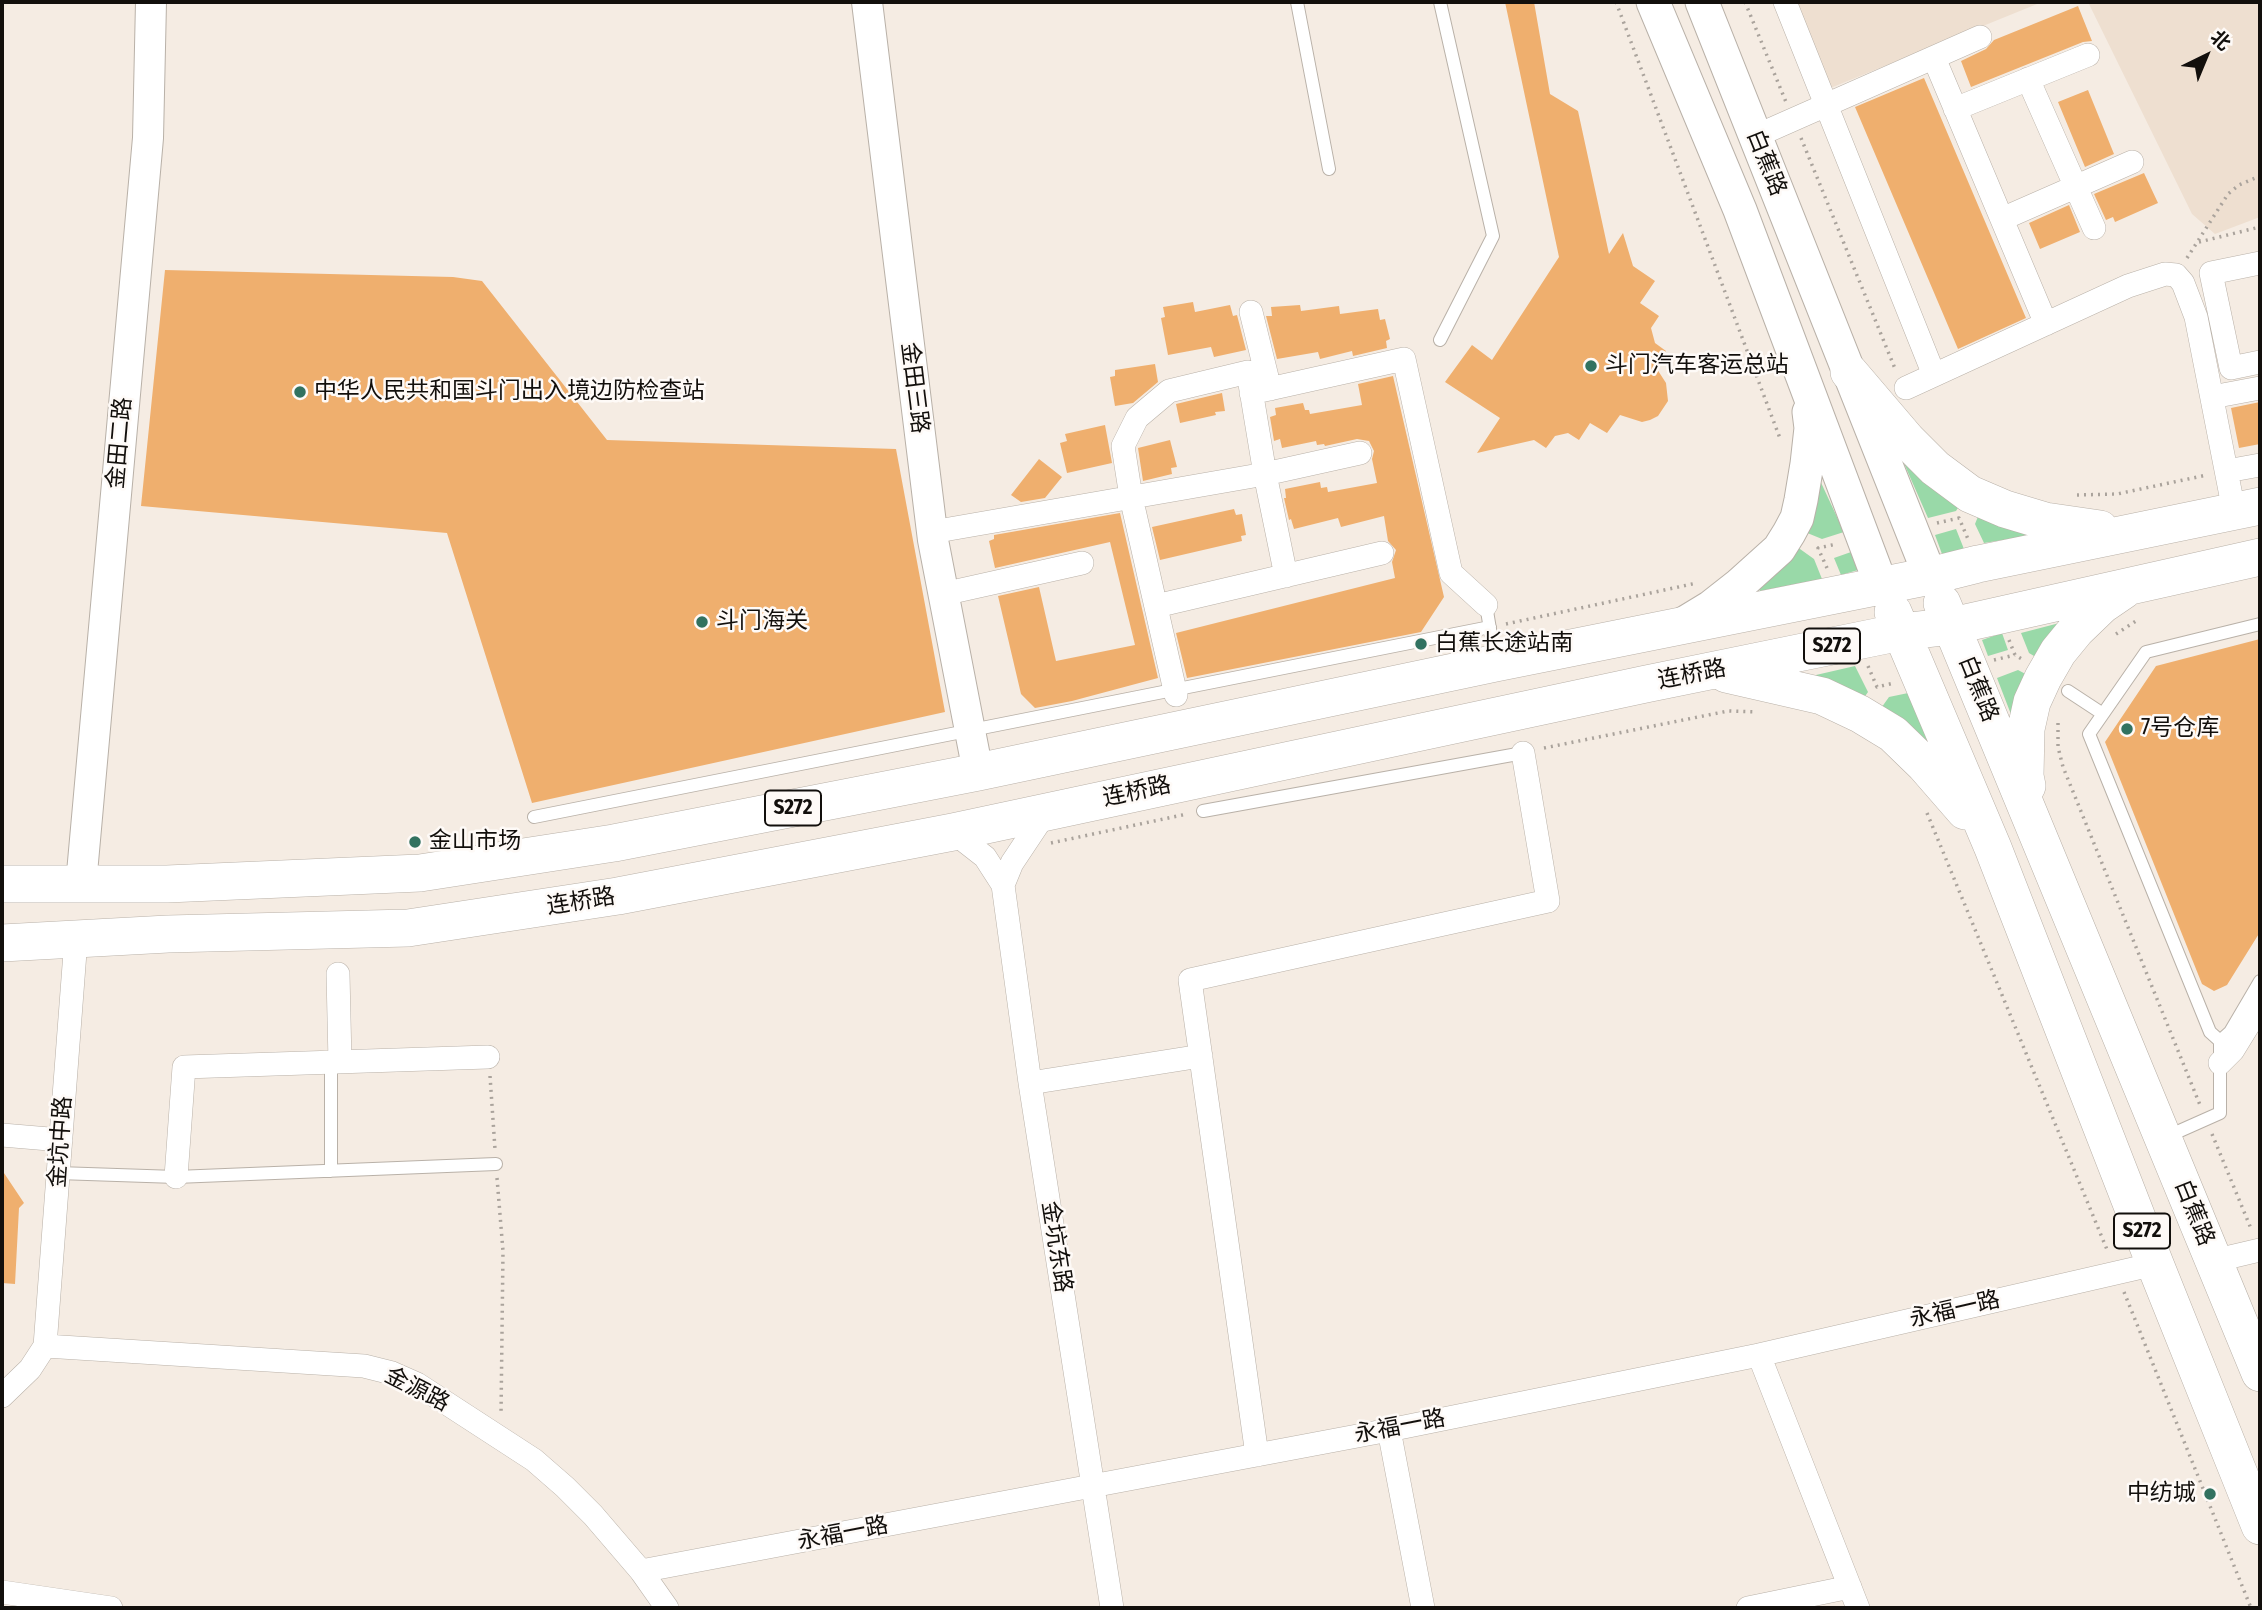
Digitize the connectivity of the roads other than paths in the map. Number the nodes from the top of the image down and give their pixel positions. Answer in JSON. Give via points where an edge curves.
{"nodes":[{"id":1,"x":151,"y":2,"type":"edge"},
{"id":2,"x":867,"y":2,"type":"edge"},
{"id":3,"x":1297,"y":2,"type":"edge"},
{"id":4,"x":1440,"y":2,"type":"edge"},
{"id":5,"x":1653,"y":2,"type":"edge"},
{"id":6,"x":1702,"y":2,"type":"edge"},
{"id":7,"x":1785,"y":2,"type":"edge"},
{"id":8,"x":1980,"y":37,"type":"dead end"},
{"id":9,"x":2088,"y":55,"type":"dead end"},
{"id":10,"x":1934,"y":58,"type":"junction"},
{"id":11,"x":2028,"y":79,"type":"junction"},
{"id":12,"x":1826,"y":105,"type":"junction"},
{"id":13,"x":1955,"y":109,"type":"junction"},
{"id":14,"x":1756,"y":136,"type":"junction"},
{"id":15,"x":2132,"y":162,"type":"dead end"},
{"id":16,"x":1329,"y":169,"type":"dead end"},
{"id":17,"x":2075,"y":187,"type":"junction"},
{"id":18,"x":2001,"y":219,"type":"junction"},
{"id":19,"x":2094,"y":228,"type":"dead end"},
{"id":20,"x":2260,"y":263,"type":"edge"},
{"id":21,"x":1251,"y":312,"type":"dead end"},
{"id":22,"x":2046,"y":324,"type":"junction"},
{"id":23,"x":1440,"y":340,"type":"dead end"},
{"id":24,"x":2260,"y":362,"type":"edge"},
{"id":25,"x":1849,"y":372,"type":"junction"},
{"id":26,"x":1934,"y":375,"type":"junction"},
{"id":27,"x":1906,"y":388,"type":"dead end"},
{"id":28,"x":2260,"y":388,"type":"edge"},
{"id":29,"x":1808,"y":389,"type":"junction"},
{"id":30,"x":1261,"y":391,"type":"junction"},
{"id":31,"x":2212,"y":397,"type":"junction"},
{"id":32,"x":1360,"y":453,"type":"dead end"},
{"id":33,"x":2260,"y":465,"type":"edge"},
{"id":34,"x":2227,"y":471,"type":"junction"},
{"id":35,"x":1265,"y":474,"type":"junction"},
{"id":36,"x":1131,"y":497,"type":"junction"},
{"id":37,"x":2247,"y":508,"type":"edge"},
{"id":38,"x":2192,"y":519,"type":"junction"},
{"id":39,"x":2136,"y":531,"type":"junction"},
{"id":40,"x":932,"y":532,"type":"junction"},
{"id":41,"x":1382,"y":554,"type":"dead end"},
{"id":42,"x":2260,"y":556,"type":"edge"},
{"id":43,"x":1082,"y":563,"type":"dead end"},
{"id":44,"x":2202,"y":569,"type":"junction"},
{"id":45,"x":1286,"y":576,"type":"junction"},
{"id":46,"x":1930,"y":576,"type":"junction"},
{"id":47,"x":2134,"y":584,"type":"junction"},
{"id":48,"x":1881,"y":585,"type":"junction"},
{"id":49,"x":943,"y":594,"type":"junction"},
{"id":50,"x":1156,"y":606,"type":"junction"},
{"id":51,"x":1488,"y":616,"type":"junction"},
{"id":52,"x":2260,"y":624,"type":"edge"},
{"id":53,"x":1952,"y":626,"type":"junction"},
{"id":54,"x":1680,"y":627,"type":"junction"},
{"id":55,"x":1901,"y":632,"type":"junction"},
{"id":56,"x":1637,"y":636,"type":"junction"},
{"id":57,"x":1496,"y":663,"type":"junction"},
{"id":58,"x":1712,"y":671,"type":"junction"},
{"id":59,"x":1646,"y":684,"type":"junction"},
{"id":60,"x":2068,"y":691,"type":"road end"},
{"id":61,"x":1176,"y":695,"type":"dead end"},
{"id":62,"x":2103,"y":714,"type":"junction"},
{"id":63,"x":970,"y":730,"type":"junction"},
{"id":64,"x":1523,"y":753,"type":"joint"},
{"id":65,"x":978,"y":772,"type":"junction"},
{"id":66,"x":1203,"y":811,"type":"road end"},
{"id":67,"x":1046,"y":812,"type":"junction"},
{"id":68,"x":534,"y":817,"type":"dead end"},
{"id":69,"x":2033,"y":824,"type":"junction"},
{"id":70,"x":953,"y":832,"type":"junction"},
{"id":71,"x":1993,"y":848,"type":"junction"},
{"id":72,"x":2,"y":884,"type":"edge"},
{"id":73,"x":80,"y":884,"type":"junction"},
{"id":74,"x":1003,"y":885,"type":"junction"},
{"id":75,"x":2073,"y":921,"type":"junction"},
{"id":76,"x":2026,"y":936,"type":"junction"},
{"id":77,"x":76,"y":939,"type":"junction"},
{"id":78,"x":2,"y":943,"type":"edge"},
{"id":79,"x":338,"y":974,"type":"dead end"},
{"id":80,"x":2260,"y":981,"type":"edge"},
{"id":81,"x":2260,"y":1006,"type":"edge"},
{"id":82,"x":2220,"y":1052,"type":"junction"},
{"id":83,"x":1201,"y":1056,"type":"junction"},
{"id":84,"x":488,"y":1057,"type":"road end"},
{"id":85,"x":336,"y":1062,"type":"junction"},
{"id":86,"x":1030,"y":1083,"type":"junction"},
{"id":87,"x":2,"y":1135,"type":"edge"},
{"id":88,"x":2163,"y":1138,"type":"junction"},
{"id":89,"x":61,"y":1140,"type":"junction"},
{"id":90,"x":496,"y":1164,"type":"road end"},
{"id":91,"x":331,"y":1171,"type":"junction"},
{"id":92,"x":58,"y":1173,"type":"junction"},
{"id":93,"x":176,"y":1177,"type":"junction"},
{"id":94,"x":2260,"y":1250,"type":"edge"},
{"id":95,"x":2213,"y":1261,"type":"junction"},
{"id":96,"x":2155,"y":1264,"type":"junction"},
{"id":97,"x":45,"y":1346,"type":"junction"},
{"id":98,"x":1759,"y":1355,"type":"junction"},
{"id":99,"x":2260,"y":1373,"type":"edge"},
{"id":100,"x":2,"y":1396,"type":"edge"},
{"id":101,"x":1389,"y":1430,"type":"junction"},
{"id":102,"x":1257,"y":1455,"type":"junction"},
{"id":103,"x":1093,"y":1486,"type":"junction"},
{"id":104,"x":2260,"y":1526,"type":"edge"},
{"id":105,"x":641,"y":1571,"type":"junction"},
{"id":106,"x":2,"y":1592,"type":"edge"},
{"id":107,"x":1854,"y":1598,"type":"edge"},
{"id":108,"x":111,"y":1608,"type":"edge"},
{"id":109,"x":667,"y":1608,"type":"edge"},
{"id":110,"x":1112,"y":1608,"type":"edge"},
{"id":111,"x":1423,"y":1608,"type":"edge"},
{"id":112,"x":1748,"y":1608,"type":"edge"}],
"edges":[{"from":1,"to":73,"type":"street","name":"金田二路","via":[[148,138]]},
{"from":2,"to":40,"type":"street","name":"金田三路"},
{"from":3,"to":16,"type":"lane"},
{"from":4,"to":23,"type":"lane","via":[[1493,236]]},
{"from":5,"to":29,"type":"main road"},
{"from":6,"to":14,"type":"main road","name":"白蕉路"},
{"from":7,"to":12,"type":"street"},
{"from":8,"to":10,"type":"street"},
{"from":9,"to":11,"type":"street"},
{"from":10,"to":12,"type":"street"},
{"from":10,"to":13,"type":"street"},
{"from":11,"to":13,"type":"street"},
{"from":11,"to":17,"type":"street"},
{"from":12,"to":14,"type":"street"},
{"from":12,"to":26,"type":"street"},
{"from":13,"to":18,"type":"street"},
{"from":14,"to":25,"type":"main road","name":"白蕉路"},
{"from":15,"to":17,"type":"street"},
{"from":17,"to":18,"type":"street"},
{"from":17,"to":19,"type":"street"},
{"from":18,"to":22,"type":"street"},
{"from":20,"to":24,"type":"street","via":[[2211,273],[2231,368]]},
{"from":21,"to":30,"type":"street"},
{"from":22,"to":26,"type":"street"},
{"from":22,"to":31,"type":"street","via":[[2128,286],[2176,275],[2196,317]]},
{"from":25,"to":39,"type":"main road","via":[[1907,440],[1970,494],[2045,521]]},
{"from":25,"to":46,"type":"main road","name":"白蕉路"},
{"from":26,"to":27,"type":"street"},
{"from":28,"to":31,"type":"street"},
{"from":29,"to":48,"type":"main road"},
{"from":29,"to":54,"type":"main road","via":[[1811,428],[1807,464],[1797,518],[1789,533],[1779,549],[1739,585]]},
{"from":30,"to":35,"type":"street"},
{"from":30,"to":36,"type":"street","via":[[1248,372],[1169,391],[1137,418],[1123,446]]},
{"from":30,"to":51,"type":"street","via":[[1404,359],[1451,573]]},
{"from":31,"to":34,"type":"street"},
{"from":32,"to":35,"type":"street"},
{"from":33,"to":34,"type":"street"},
{"from":34,"to":37,"type":"street"},
{"from":35,"to":36,"type":"street"},
{"from":35,"to":45,"type":"street"},
{"from":36,"to":40,"type":"street"},
{"from":36,"to":50,"type":"street"},
{"from":37,"to":38,"type":"main road"},
{"from":38,"to":39,"type":"main road"},
{"from":38,"to":44,"type":"main road"},
{"from":39,"to":46,"type":"main road"},
{"from":40,"to":49,"type":"street","name":"金田三路"},
{"from":41,"to":45,"type":"street"},
{"from":42,"to":44,"type":"main road","name":"连桥路"},
{"from":43,"to":49,"type":"street"},
{"from":44,"to":47,"type":"main road","name":"连桥路"},
{"from":45,"to":50,"type":"street"},
{"from":46,"to":48,"type":"main road","number":"S272"},
{"from":46,"to":53,"type":"main road","name":"白蕉路","number":"S272"},
{"from":47,"to":53,"type":"main road","name":"连桥路"},
{"from":47,"to":69,"type":"main road","via":[[2076,630],[2032,702],[2025,776]]},
{"from":48,"to":54,"type":"main road","number":"S272"},
{"from":48,"to":55,"type":"main road","number":"S272"},
{"from":49,"to":63,"type":"street","name":"金田三路"},
{"from":50,"to":61,"type":"street"},
{"from":51,"to":57,"type":"lane"},
{"from":51,"to":63,"type":"lane"},
{"from":52,"to":62,"type":"lane","via":[[2146,652]]},
{"from":53,"to":55,"type":"main road","name":"连桥路","number":"S272"},
{"from":53,"to":69,"type":"main road","name":"白蕉路","number":"S272"},
{"from":54,"to":56,"type":"main road","number":"S272"},
{"from":55,"to":58,"type":"main road","name":"连桥路","number":"S272"},
{"from":55,"to":71,"type":"main road","number":"S272"},
{"from":56,"to":57,"type":"main road","number":"S272"},
{"from":56,"to":59,"type":"main road"},
{"from":57,"to":65,"type":"main road","number":"S272"},
{"from":58,"to":59,"type":"main road","name":"连桥路","number":"S272"},
{"from":58,"to":71,"type":"main road","via":[[1822,696],[1893,734],[1926,765]]},
{"from":59,"to":67,"type":"main road","name":"连桥路","number":"S272"},
{"from":60,"to":62,"type":"lane"},
{"from":62,"to":82,"type":"lane","via":[[2090,734]]},
{"from":63,"to":65,"type":"street","name":"金田三路"},
{"from":63,"to":68,"type":"lane"},
{"from":64,"to":66,"type":"lane"},
{"from":64,"to":83,"type":"street","via":[[1548,901],[1190,980]]},
{"from":65,"to":73,"type":"main road","number":"S272","via":[[614,843],[420,873]]},
{"from":67,"to":70,"type":"main road","name":"连桥路","number":"S272"},
{"from":67,"to":74,"type":"street"},
{"from":69,"to":75,"type":"main road","name":"白蕉路","number":"S272"},
{"from":70,"to":74,"type":"street","name":"金坑东路","via":[[985,857]]},
{"from":70,"to":77,"type":"main road","name":"连桥路","number":"S272","via":[[618,896],[408,928]]},
{"from":71,"to":76,"type":"main road","number":"S272"},
{"from":72,"to":73,"type":"main road","number":"S272"},
{"from":73,"to":77,"type":"main road"},
{"from":74,"to":86,"type":"street","name":"金坑东路"},
{"from":75,"to":76,"type":"main road"},
{"from":75,"to":88,"type":"main road","name":"白蕉路","number":"S272"},
{"from":76,"to":96,"type":"main road","number":"S272"},
{"from":77,"to":78,"type":"main road","name":"连桥路","number":"S272"},
{"from":77,"to":89,"type":"street","name":"金坑中路"},
{"from":79,"to":85,"type":"street"},
{"from":80,"to":82,"type":"lane"},
{"from":81,"to":82,"type":"street","via":[[2233,1050]]},
{"from":82,"to":88,"type":"lane","via":[[2220,1112]]},
{"from":83,"to":86,"type":"street"},
{"from":83,"to":102,"type":"street"},
{"from":84,"to":85,"type":"street"},
{"from":85,"to":91,"type":"lane"},
{"from":85,"to":93,"type":"street","via":[[184,1067]]},
{"from":86,"to":103,"type":"street","name":"金坑东路"},
{"from":87,"to":89,"type":"street"},
{"from":88,"to":95,"type":"main road","name":"白蕉路","number":"S272"},
{"from":89,"to":92,"type":"street","name":"金坑中路"},
{"from":90,"to":91,"type":"lane"},
{"from":91,"to":93,"type":"lane"},
{"from":92,"to":93,"type":"lane"},
{"from":92,"to":97,"type":"street","name":"金坑中路"},
{"from":94,"to":95,"type":"street"},
{"from":95,"to":99,"type":"main road","name":"白蕉路","number":"S272"},
{"from":96,"to":98,"type":"street","name":"永福一路"},
{"from":96,"to":104,"type":"main road","number":"S272"},
{"from":97,"to":100,"type":"street","via":[[30,1369]]},
{"from":97,"to":105,"type":"street","name":"金源路","via":[[364,1366],[392,1373],[417,1384],[534,1460],[593,1515]]},
{"from":98,"to":101,"type":"street","name":"永福一路"},
{"from":98,"to":107,"type":"street"},
{"from":101,"to":102,"type":"street","name":"永福一路"},
{"from":101,"to":111,"type":"street"},
{"from":102,"to":103,"type":"street","name":"永福一路"},
{"from":103,"to":105,"type":"street","name":"永福一路"},
{"from":103,"to":110,"type":"street","name":"金坑东路"},
{"from":105,"to":109,"type":"street","name":"金源路"},
{"from":106,"to":108,"type":"street"},
{"from":107,"to":112,"type":"street"}]}
